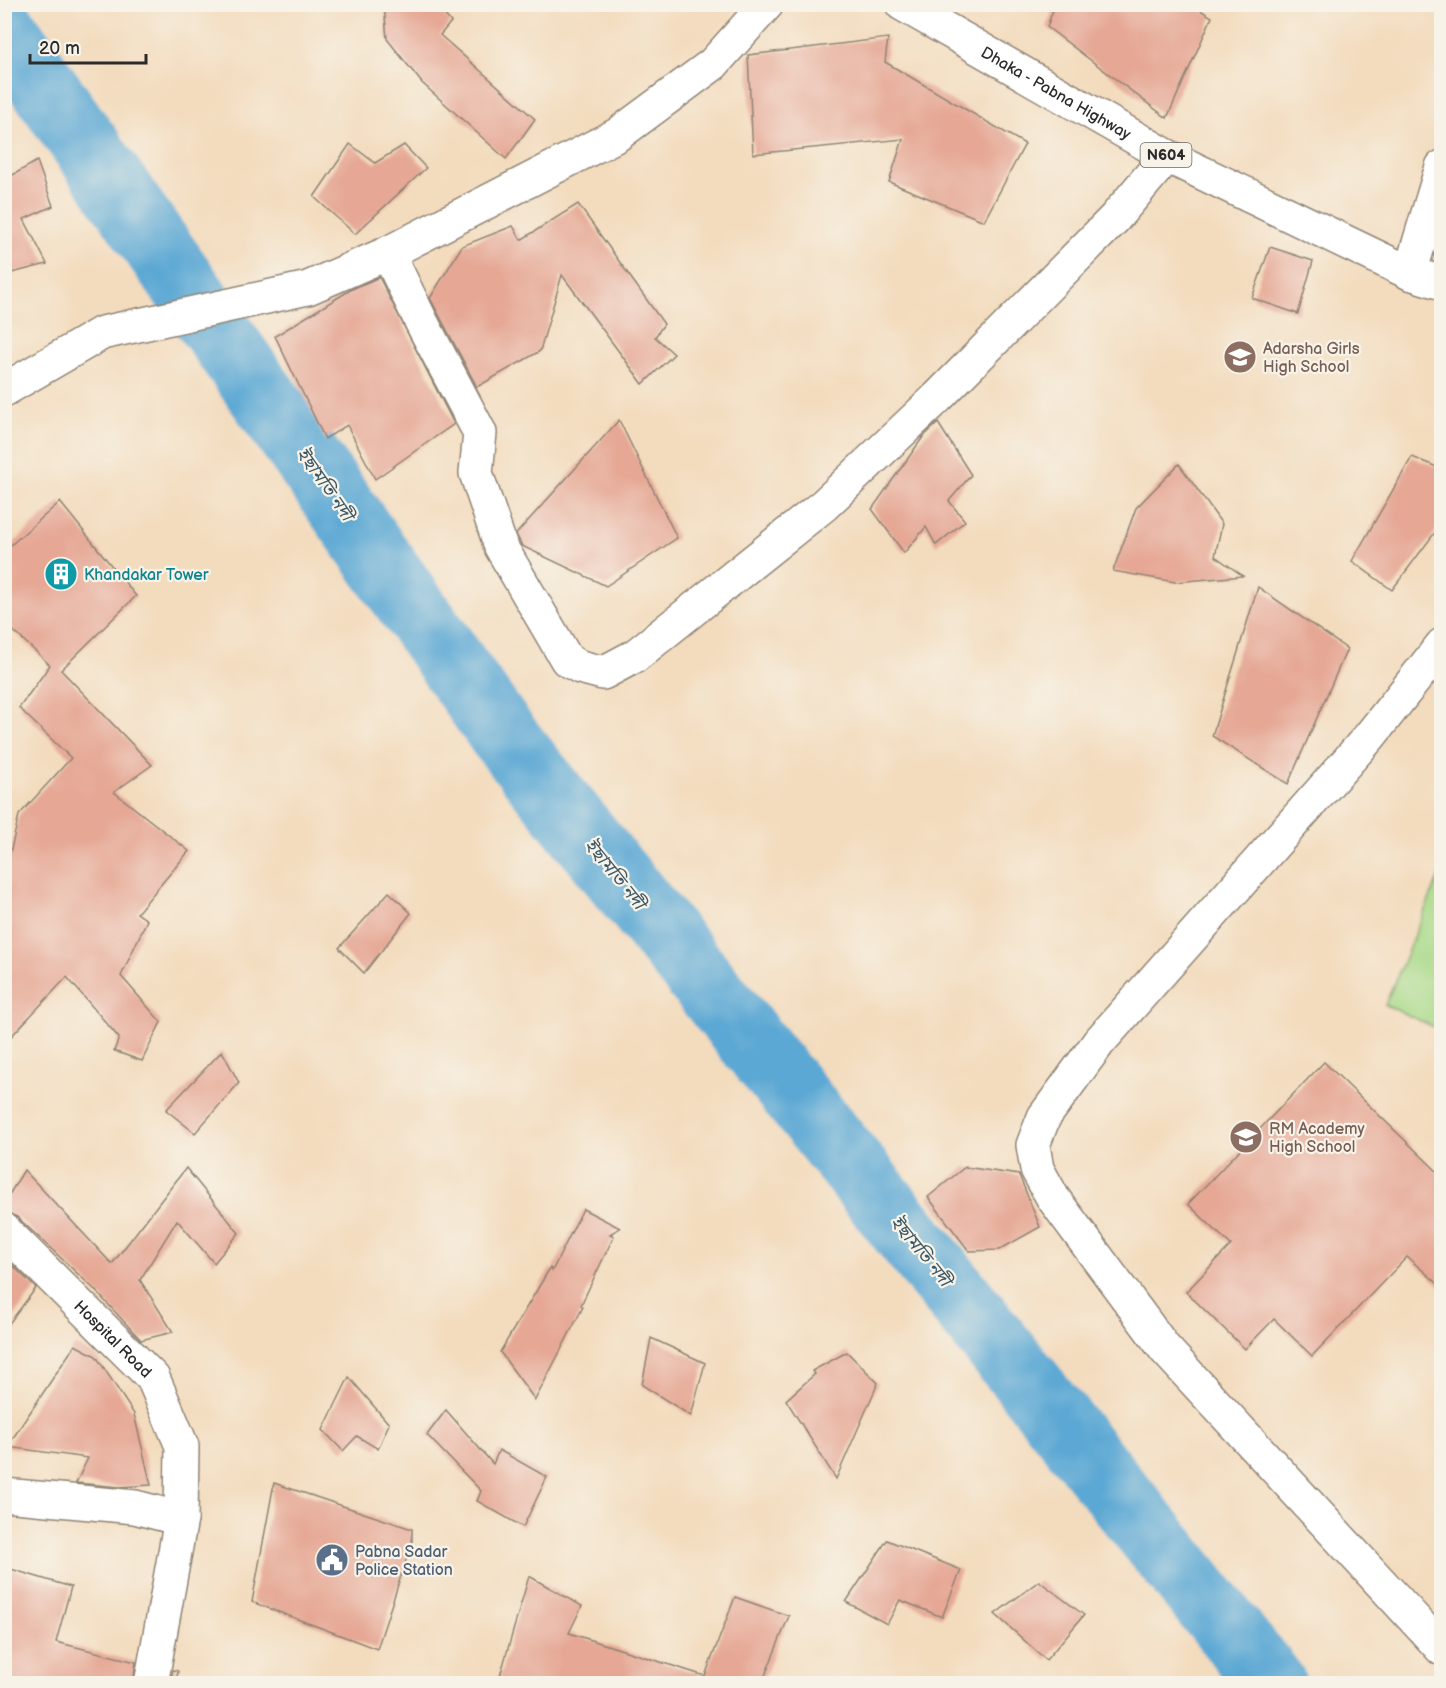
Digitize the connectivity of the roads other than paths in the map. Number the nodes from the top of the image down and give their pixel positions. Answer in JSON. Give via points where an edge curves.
{"nodes":[{"id":1,"x":767,"y":4,"type":"edge"},
{"id":2,"x":902,"y":4,"type":"edge"},
{"id":3,"x":1167,"y":156,"type":"junction"},
{"id":4,"x":1442,"y":167,"type":"edge"},
{"id":5,"x":388,"y":253,"type":"junction"},
{"id":6,"x":1410,"y":273,"type":"junction"},
{"id":7,"x":1442,"y":283,"type":"edge"},
{"id":8,"x":4,"y":390,"type":"edge"},
{"id":9,"x":1442,"y":645,"type":"edge"},
{"id":10,"x":4,"y":1230,"type":"edge"},
{"id":11,"x":4,"y":1495,"type":"edge"},
{"id":12,"x":181,"y":1519,"type":"junction"},
{"id":13,"x":1442,"y":1649,"type":"edge"},
{"id":14,"x":151,"y":1683,"type":"edge"}],
"edges":[{"from":1,"to":5,"type":"main road","via":[[713,64],[617,135]]},
{"from":2,"to":3,"type":"main road","name":"Dhaka - Pabna Highway","number":"N604"},
{"from":3,"to":5,"type":"main road","via":[[1089,245],[938,398],[824,505],[635,656],[603,673],[567,660],[501,547],[476,473],[480,433]]},
{"from":3,"to":6,"type":"main road","name":"Dhaka - Pabna Highway","number":"N604"},
{"from":4,"to":6,"type":"main road"},
{"from":5,"to":8,"type":"main road","via":[[308,288],[102,333]]},
{"from":6,"to":7,"type":"main road","name":"Dhaka - Pabna Highway","number":"N604"},
{"from":9,"to":13,"type":"main road","via":[[1370,736],[1099,1042],[1044,1117],[1033,1145],[1037,1169],[1053,1198],[1165,1349]]},
{"from":10,"to":12,"type":"main road","name":"Hospital Road","via":[[153,1378],[182,1446]]},
{"from":11,"to":12,"type":"main road","via":[[135,1507]]},
{"from":12,"to":14,"type":"main road","name":"Hospital Road"}]}
